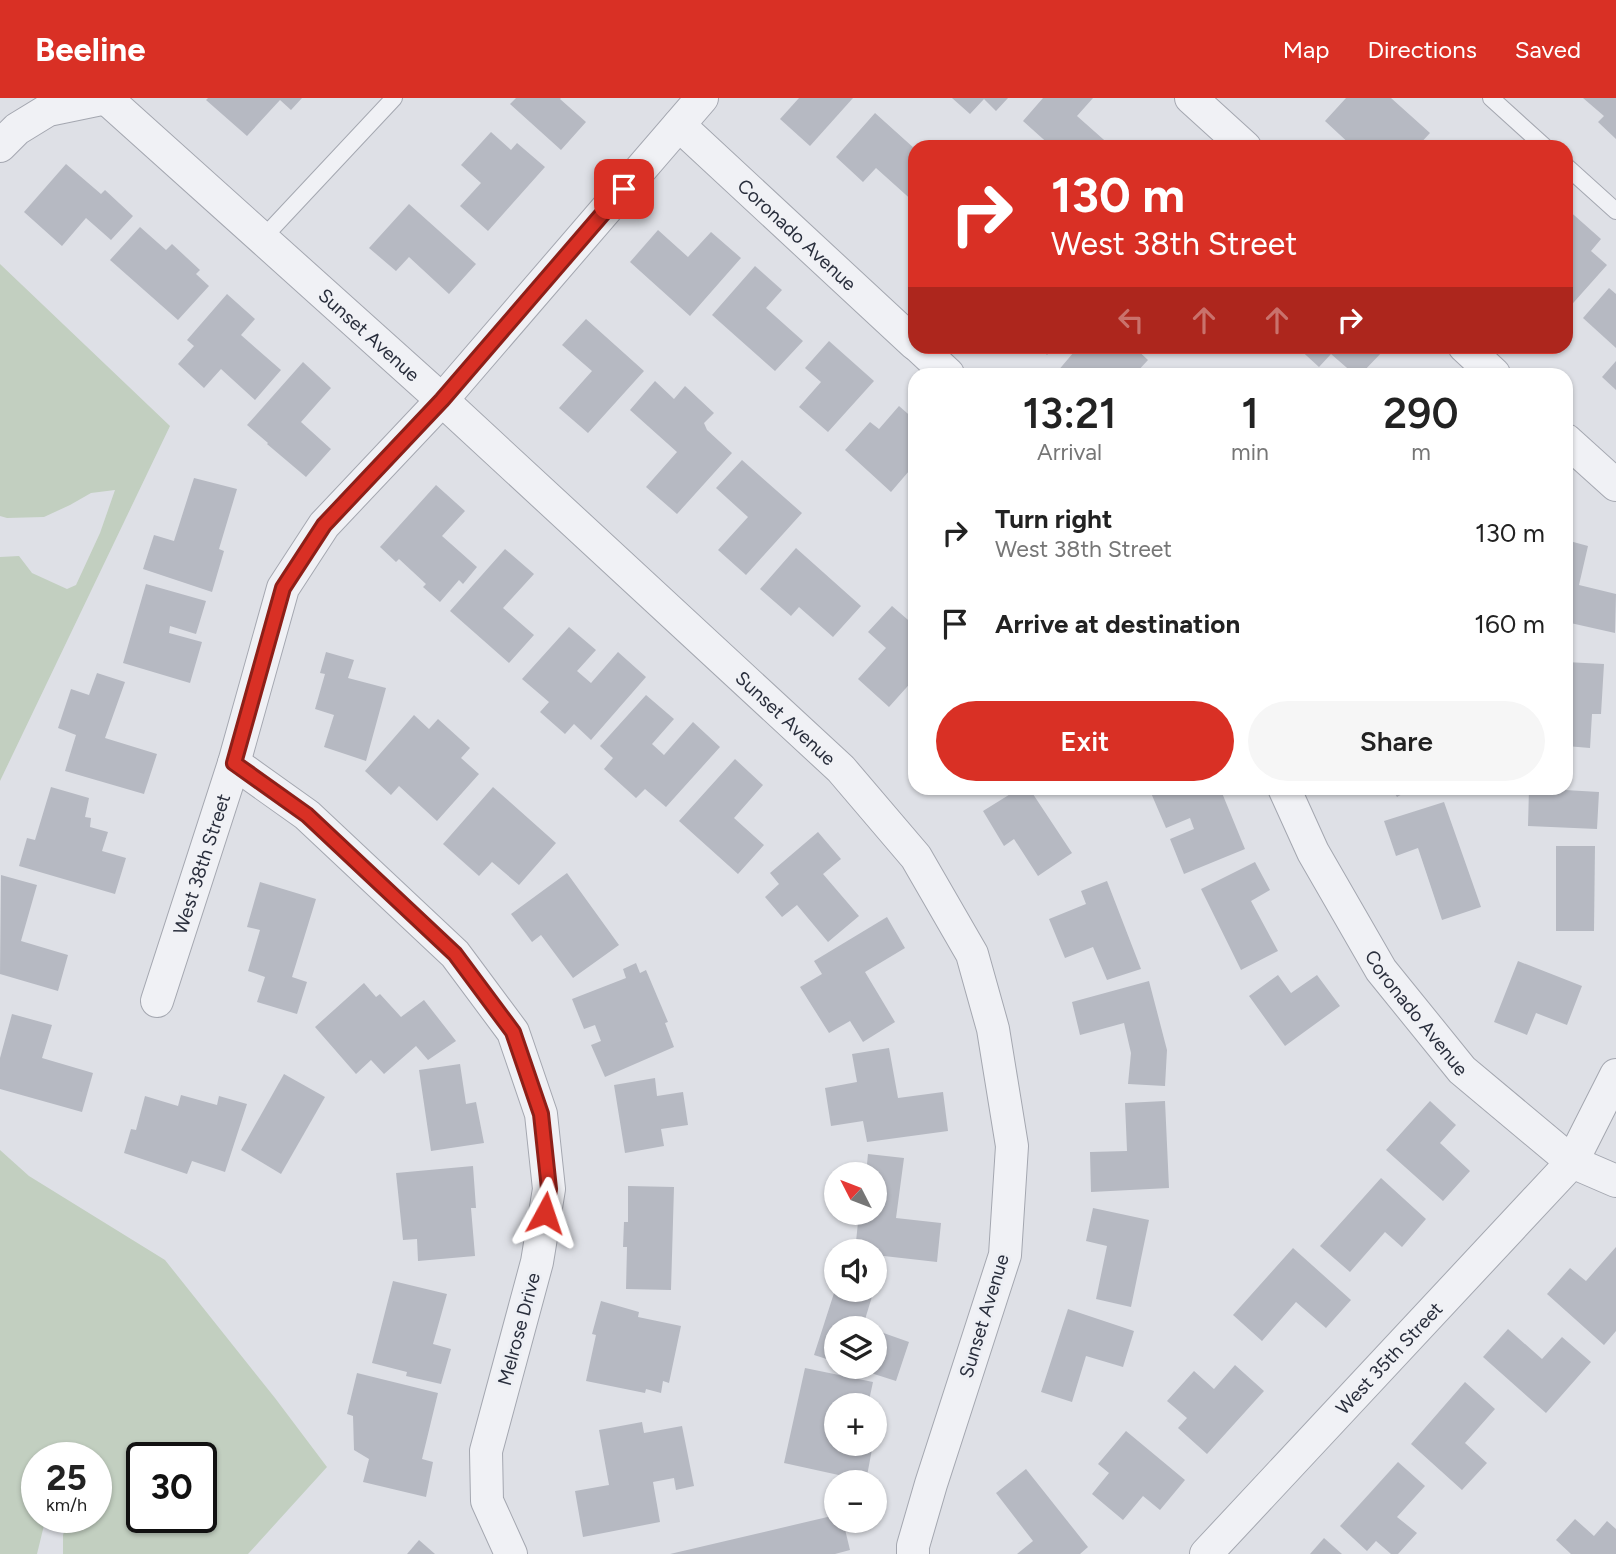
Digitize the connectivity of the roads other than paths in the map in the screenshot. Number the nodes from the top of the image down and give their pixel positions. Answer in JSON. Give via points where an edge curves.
{"nodes":[{"id":1,"x":106,"y":98,"type":"edge"},
{"id":2,"x":394,"y":98,"type":"edge"},
{"id":3,"x":702,"y":98,"type":"edge"},
{"id":4,"x":1191,"y":98,"type":"edge"},
{"id":5,"x":1491,"y":98,"type":"edge"},
{"id":6,"x":679,"y":125,"type":"junction"},
{"id":7,"x":1237,"y":140,"type":"edge"},
{"id":8,"x":1537,"y":140,"type":"edge"},
{"id":9,"x":0,"y":146,"type":"edge"},
{"id":10,"x":1573,"y":172,"type":"edge"},
{"id":11,"x":1616,"y":211,"type":"edge"},
{"id":12,"x":262,"y":239,"type":"junction"},
{"id":13,"x":908,"y":337,"type":"edge"},
{"id":14,"x":927,"y":354,"type":"edge"},
{"id":15,"x":1473,"y":354,"type":"edge"},
{"id":16,"x":942,"y":368,"type":"edge"},
{"id":17,"x":1488,"y":368,"type":"edge"},
{"id":18,"x":442,"y":400,"type":"junction"},
{"id":19,"x":1573,"y":446,"type":"edge"},
{"id":20,"x":1616,"y":485,"type":"edge"},
{"id":21,"x":234,"y":763,"type":"junction"},
{"id":22,"x":1287,"y":795,"type":"edge"},
{"id":23,"x":157,"y":1001,"type":"dead end"},
{"id":24,"x":1616,"y":1075,"type":"edge"},
{"id":25,"x":1572,"y":1162,"type":"junction"},
{"id":26,"x":1616,"y":1181,"type":"edge"},
{"id":27,"x":511,"y":1554,"type":"edge"},
{"id":28,"x":913,"y":1554,"type":"edge"},
{"id":29,"x":1206,"y":1554,"type":"edge"}],
"edges":[{"from":1,"to":9,"type":"street","via":[[48,110],[16,129]]},
{"from":1,"to":12,"type":"street","name":"Sunset Avenue"},
{"from":2,"to":12,"type":"lane"},
{"from":3,"to":6,"type":"street","name":"West 38th Street"},
{"from":4,"to":7,"type":"street"},
{"from":5,"to":8,"type":"lane"},
{"from":6,"to":13,"type":"street","name":"Coronado Avenue"},
{"from":6,"to":18,"type":"street","name":"West 38th Street"},
{"from":10,"to":11,"type":"lane"},
{"from":12,"to":18,"type":"street","name":"Sunset Avenue"},
{"from":14,"to":16,"type":"street","name":"Coronado Avenue"},
{"from":15,"to":17,"type":"street"},
{"from":18,"to":21,"type":"street","name":"West 38th Street","via":[[324,525],[283,588]]},
{"from":18,"to":28,"type":"street","name":"Sunset Avenue","via":[[841,769],[916,857],[972,954],[992,1029],[1012,1146],[1005,1255]]},
{"from":19,"to":20,"type":"street"},
{"from":21,"to":23,"type":"street","name":"West 38th Street"},
{"from":21,"to":27,"type":"street","name":"Melrose Drive","via":[[307,815],[455,954],[513,1032],[541,1114],[549,1189],[537,1262],[486,1451],[487,1501]]},
{"from":22,"to":25,"type":"street","name":"Coronado Avenue","via":[[1313,852],[1381,970],[1462,1070]]},
{"from":24,"to":25,"type":"street","name":"West 35th Street"},
{"from":25,"to":26,"type":"street","name":"Coronado Avenue"},
{"from":25,"to":29,"type":"street","name":"West 35th Street"}]}
